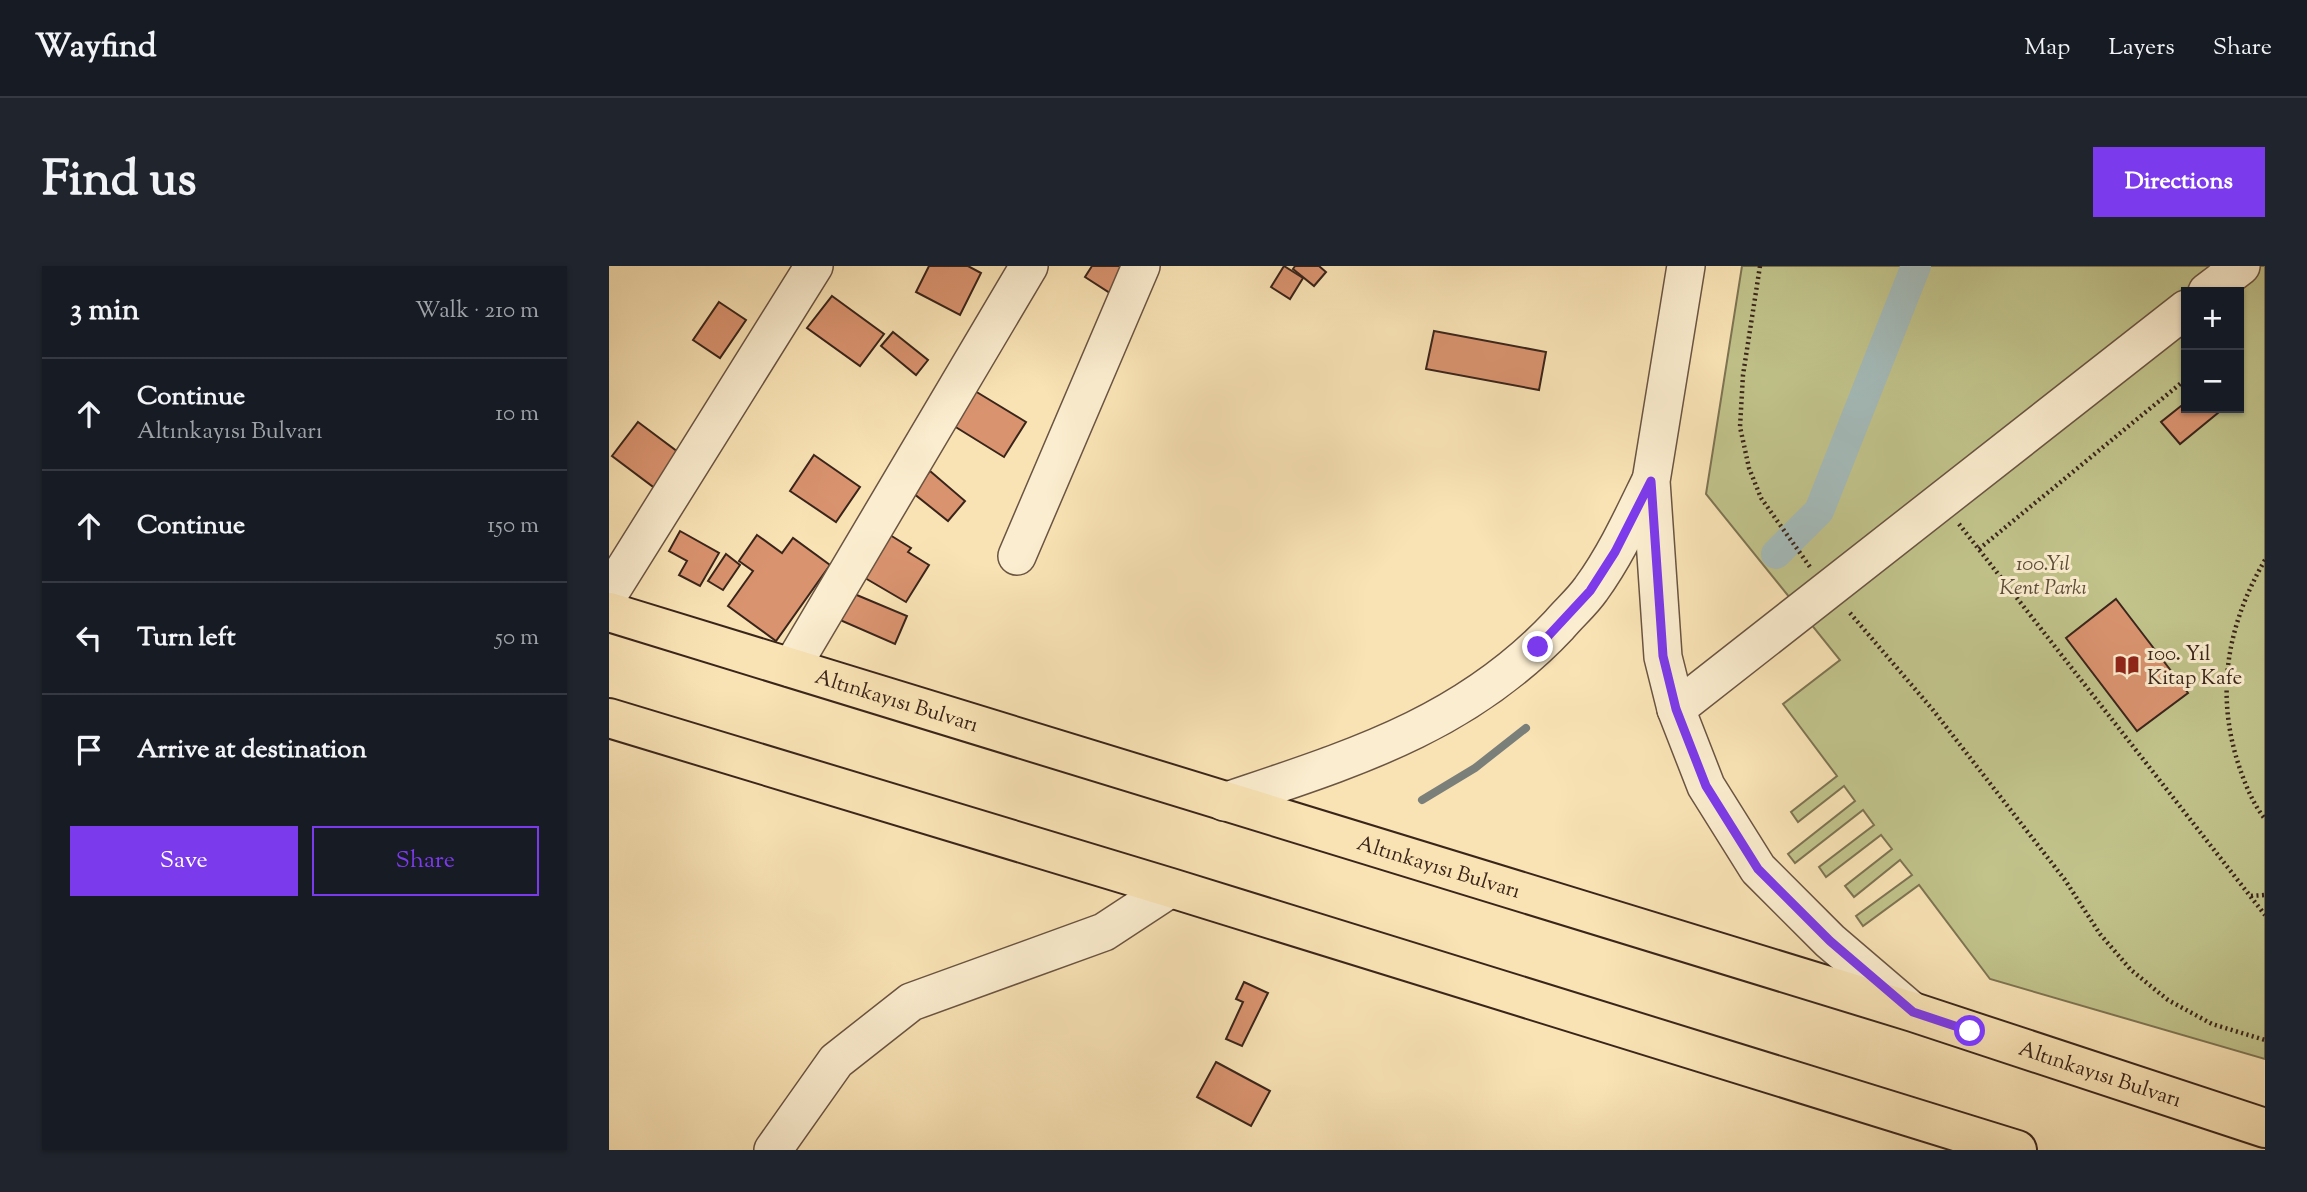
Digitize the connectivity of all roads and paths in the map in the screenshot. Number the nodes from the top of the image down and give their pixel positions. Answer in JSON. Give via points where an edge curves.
{"nodes":[{"id":1,"x":814,"y":266,"type":"edge"},
{"id":2,"x":1029,"y":266,"type":"edge"},
{"id":3,"x":1141,"y":266,"type":"edge"},
{"id":4,"x":1686,"y":266,"type":"edge"},
{"id":5,"x":1760,"y":266,"type":"edge"},
{"id":6,"x":2241,"y":266,"type":"edge"},
{"id":7,"x":2214,"y":287,"type":"edge"},
{"id":8,"x":2181,"y":313,"type":"edge"},
{"id":9,"x":2181,"y":383,"type":"edge"},
{"id":10,"x":1651,"y":481,"type":"junction"},
{"id":11,"x":1940,"y":501,"type":"junction"},
{"id":12,"x":1978,"y":549,"type":"junction"},
{"id":13,"x":1017,"y":556,"type":"dead end"},
{"id":14,"x":2265,"y":560,"type":"edge"},
{"id":15,"x":1828,"y":588,"type":"junction"},
{"id":16,"x":609,"y":594,"type":"edge"},
{"id":17,"x":609,"y":612,"type":"edge"},
{"id":18,"x":791,"y":668,"type":"junction"},
{"id":19,"x":1676,"y":709,"type":"junction"},
{"id":20,"x":609,"y":718,"type":"edge"},
{"id":21,"x":1224,"y":803,"type":"junction"},
{"id":22,"x":2265,"y":819,"type":"edge"},
{"id":23,"x":1171,"y":888,"type":"junction"},
{"id":24,"x":2265,"y":895,"type":"edge"},
{"id":25,"x":2250,"y":896,"type":"junction"},
{"id":26,"x":2265,"y":915,"type":"edge"},
{"id":27,"x":1913,"y":1012,"type":"junction"},
{"id":28,"x":2265,"y":1040,"type":"edge"},
{"id":29,"x":2265,"y":1128,"type":"edge"},
{"id":30,"x":772,"y":1150,"type":"edge"},
{"id":31,"x":2017,"y":1150,"type":"edge"}],
"edges":[{"from":1,"to":16,"type":"street"},
{"from":2,"to":18,"type":"street"},
{"from":3,"to":13,"type":"street"},
{"from":4,"to":10,"type":"street"},
{"from":5,"to":15,"type":"path","via":[[1740,427],[1761,498]]},
{"from":6,"to":7,"type":"street"},
{"from":8,"to":11,"type":"street"},
{"from":9,"to":12,"type":"path"},
{"from":10,"to":19,"type":"street","via":[[1663,656]]},
{"from":10,"to":21,"type":"street","via":[[1590,591],[1538,647],[1486,690],[1359,757]]},
{"from":11,"to":12,"type":"path"},
{"from":11,"to":15,"type":"street"},
{"from":12,"to":25,"type":"path"},
{"from":14,"to":22,"type":"path","via":[[2237,619],[2225,700],[2230,738],[2244,780]]},
{"from":15,"to":19,"type":"street"},
{"from":15,"to":28,"type":"path","via":[[1933,710],[2131,970],[2168,1000],[2212,1024]]},
{"from":17,"to":18,"type":"main road","name":"Altınkayısı Bulvarı"},
{"from":18,"to":21,"type":"main road","name":"Altınkayısı Bulvarı"},
{"from":19,"to":27,"type":"street","via":[[1706,786],[1758,869],[1830,941]]},
{"from":20,"to":23,"type":"main road"},
{"from":21,"to":27,"type":"main road","name":"Altınkayısı Bulvarı"},
{"from":23,"to":30,"type":"street","via":[[1104,932],[911,1002],[836,1061]]},
{"from":23,"to":31,"type":"main road"},
{"from":24,"to":25,"type":"path"},
{"from":25,"to":26,"type":"path"},
{"from":27,"to":29,"type":"main road","name":"Altınkayısı Bulvarı"}]}
